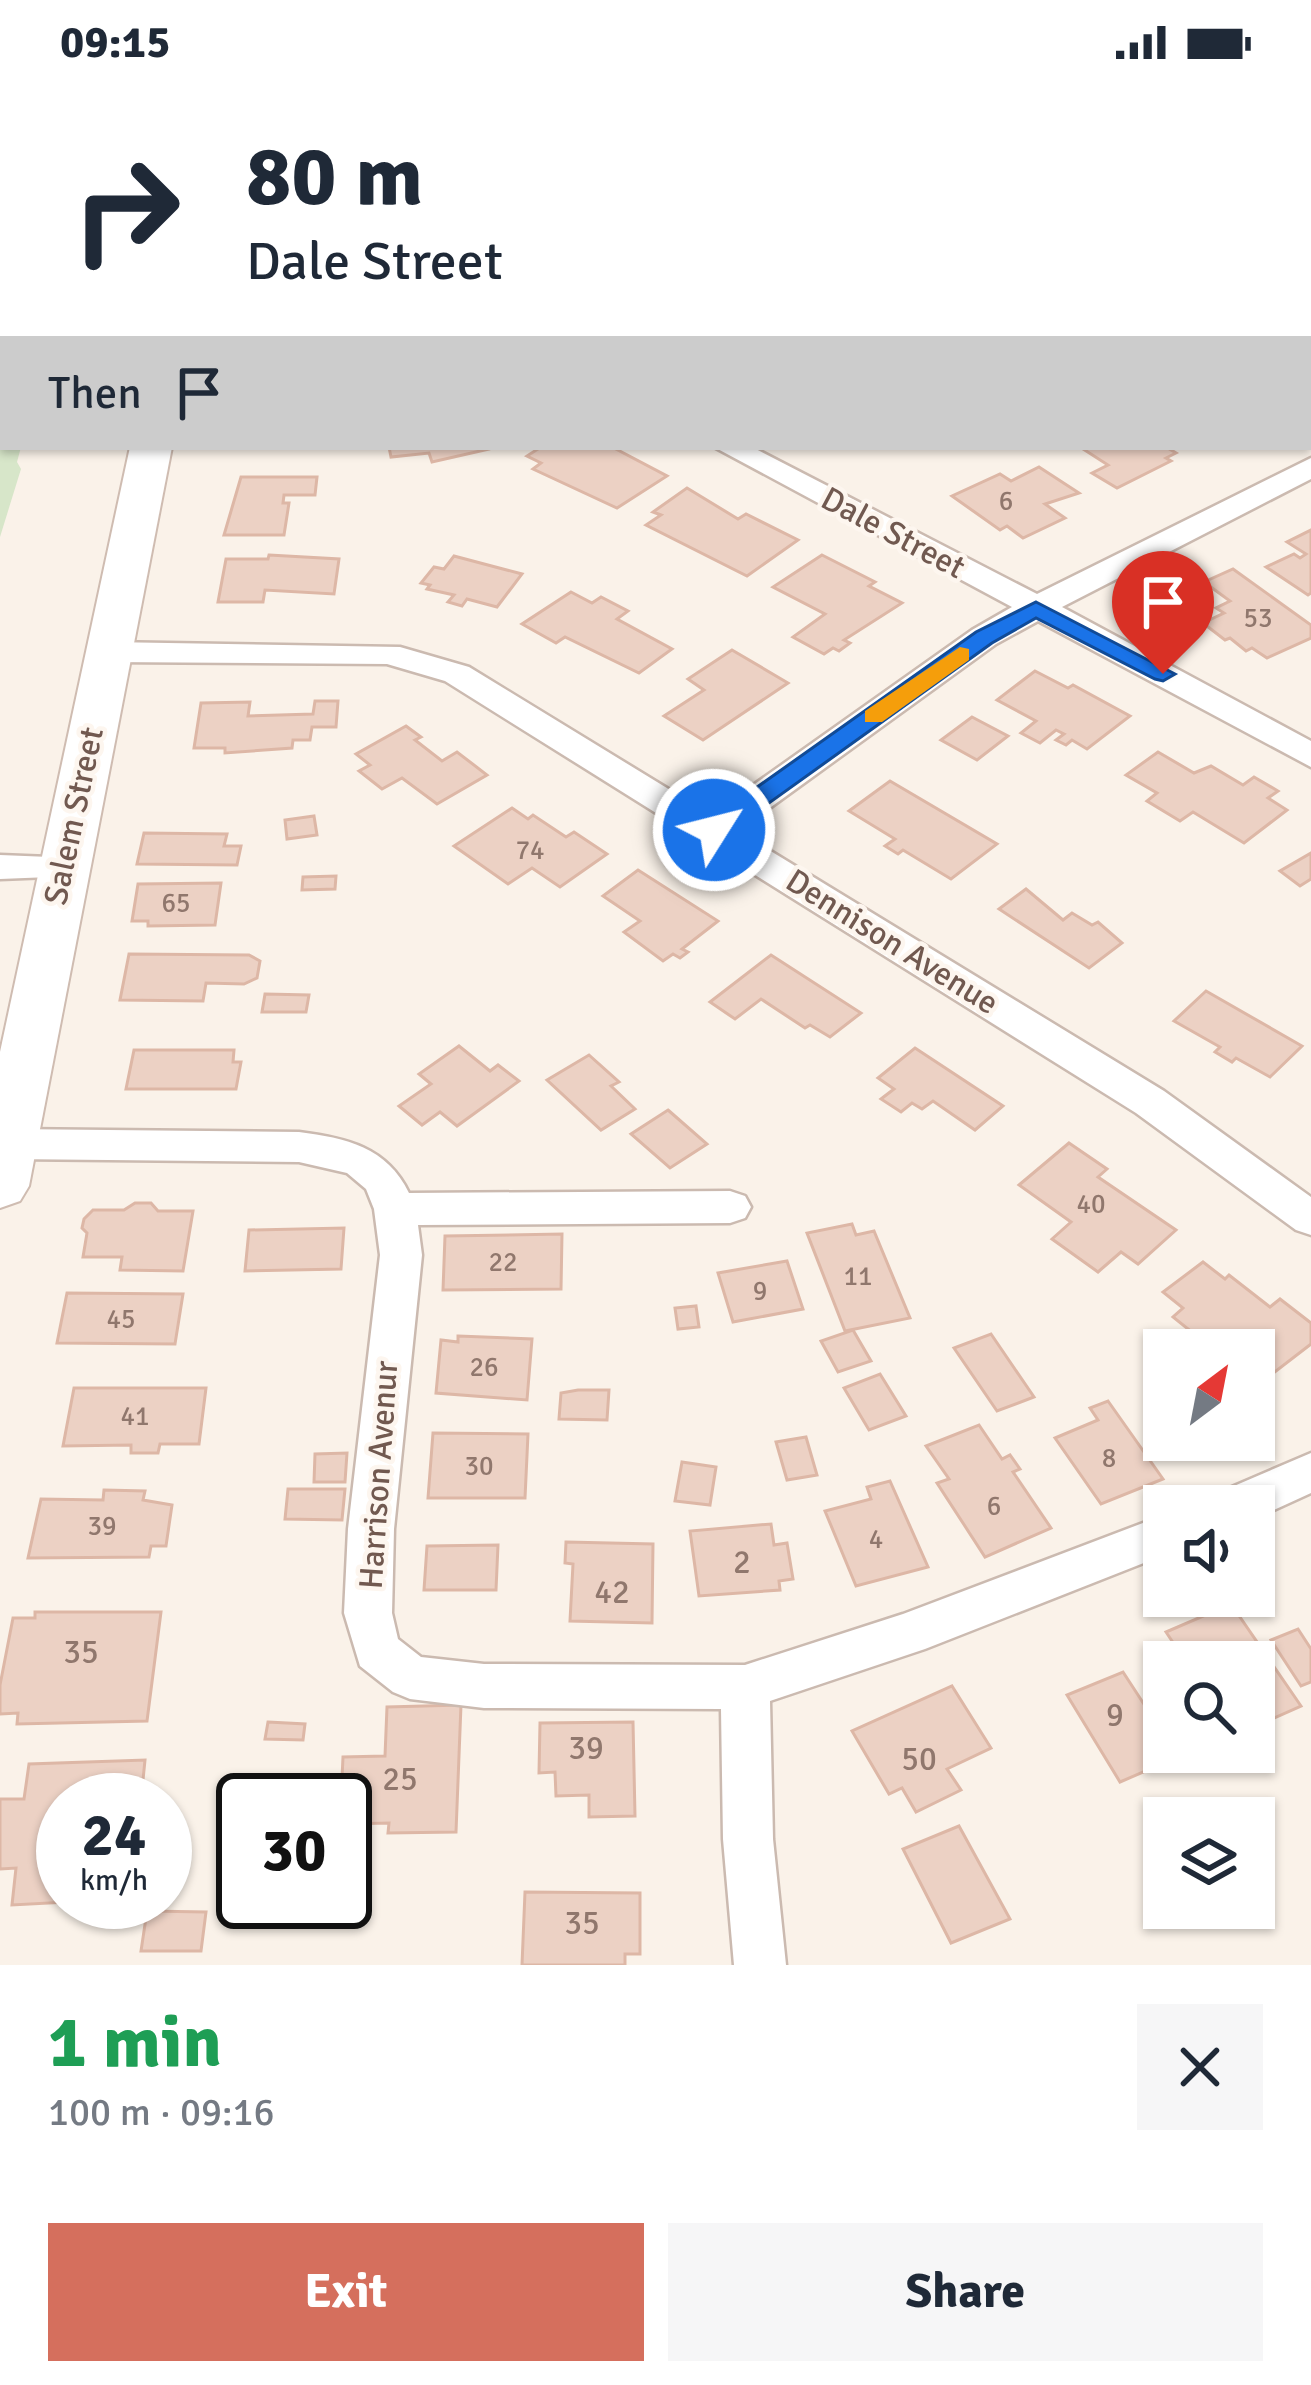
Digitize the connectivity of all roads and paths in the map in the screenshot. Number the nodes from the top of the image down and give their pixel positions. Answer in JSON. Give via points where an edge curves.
{"nodes":[{"id":1,"x":150,"y":450,"type":"edge"},
{"id":2,"x":735,"y":450,"type":"edge"},
{"id":3,"x":1311,"y":467,"type":"edge"},
{"id":4,"x":1036,"y":609,"type":"junction"},
{"id":5,"x":109,"y":652,"type":"junction"},
{"id":6,"x":1311,"y":756,"type":"edge"},
{"id":7,"x":714,"y":830,"type":"junction"},
{"id":8,"x":0,"y":867,"type":"edge"},
{"id":9,"x":62,"y":867,"type":"junction"},
{"id":10,"x":4,"y":1165,"type":"edge"},
{"id":11,"x":730,"y":1207,"type":"dead end"},
{"id":12,"x":395,"y":1209,"type":"junction"},
{"id":13,"x":1311,"y":1219,"type":"edge"},
{"id":14,"x":1311,"y":1472,"type":"edge"},
{"id":15,"x":1275,"y":1488,"type":"edge"},
{"id":16,"x":1143,"y":1543,"type":"edge"},
{"id":17,"x":746,"y":1687,"type":"junction"},
{"id":18,"x":760,"y":1965,"type":"edge"}],
"edges":[{"from":1,"to":5,"type":"main road","name":"Salem Street"},
{"from":2,"to":4,"type":"street","name":"Dale Street"},
{"from":3,"to":4,"type":"street"},
{"from":4,"to":6,"type":"street","name":"Dale Street"},
{"from":4,"to":7,"type":"street"},
{"from":5,"to":7,"type":"street","name":"Dennison Avenue","via":[[388,654],[428,662]]},
{"from":5,"to":9,"type":"main road","name":"Salem Street"},
{"from":7,"to":13,"type":"street","name":"Dennison Avenue","via":[[1150,1102]]},
{"from":8,"to":9,"type":"street"},
{"from":9,"to":10,"type":"main road","name":"Salem Street"},
{"from":10,"to":12,"type":"street","via":[[299,1147],[362,1162],[382,1180]]},
{"from":11,"to":12,"type":"street"},
{"from":12,"to":17,"type":"street","name":"Harrison Avenur","via":[[401,1255],[370,1529],[368,1613],[377,1651],[410,1677],[484,1686]]},
{"from":14,"to":15,"type":"street"},
{"from":16,"to":17,"type":"street","name":"Harrison Avenur"},
{"from":17,"to":18,"type":"street"}]}
